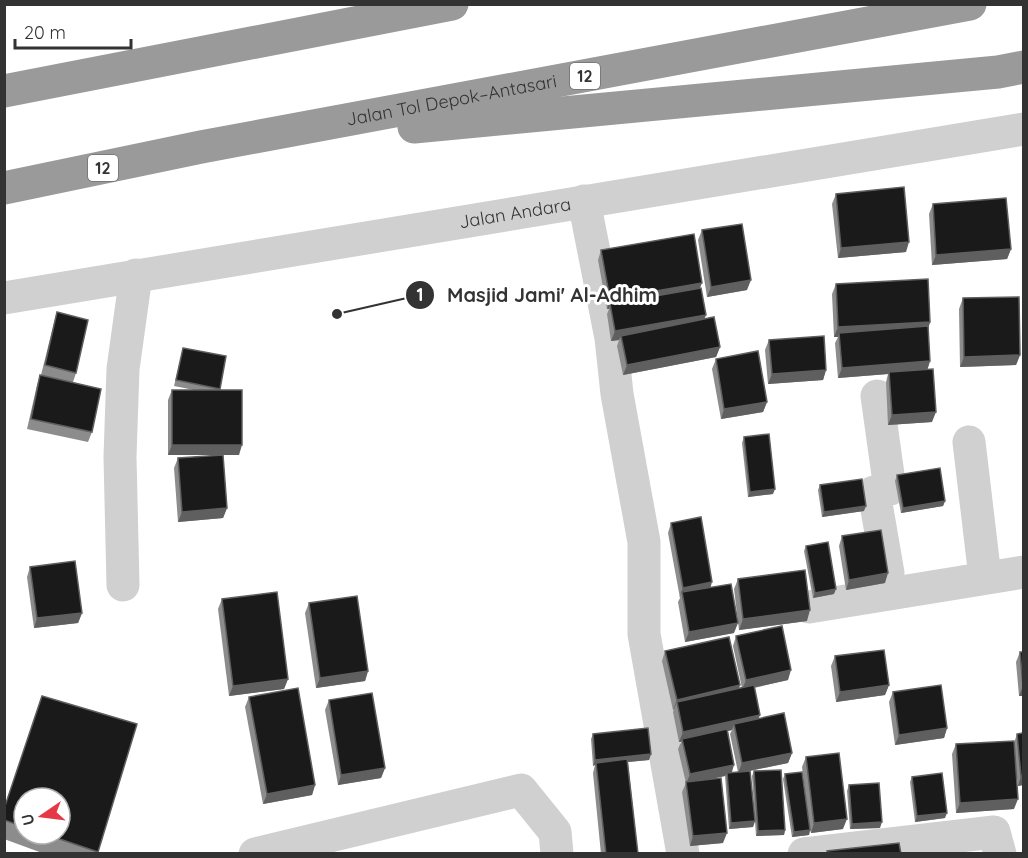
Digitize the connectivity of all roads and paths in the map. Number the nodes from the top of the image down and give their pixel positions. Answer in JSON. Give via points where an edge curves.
{"nodes":[{"id":1,"x":452,"y":4,"type":"edge"},
{"id":2,"x":970,"y":4,"type":"edge"},
{"id":3,"x":1023,"y":67,"type":"edge"},
{"id":4,"x":4,"y":91,"type":"edge"},
{"id":5,"x":1023,"y":129,"type":"edge"},
{"id":6,"x":201,"y":147,"type":"junction"},
{"id":7,"x":4,"y":188,"type":"edge"},
{"id":8,"x":584,"y":201,"type":"junction"},
{"id":9,"x":136,"y":275,"type":"junction"},
{"id":10,"x":4,"y":298,"type":"edge"},
{"id":11,"x":877,"y":396,"type":"dead end"},
{"id":12,"x":969,"y":442,"type":"dead end"},
{"id":13,"x":1023,"y":572,"type":"edge"},
{"id":14,"x":985,"y":577,"type":"junction"},
{"id":15,"x":123,"y":585,"type":"dead end"},
{"id":16,"x":891,"y":593,"type":"junction"},
{"id":17,"x":809,"y":608,"type":"edge"},
{"id":18,"x":255,"y":854,"type":"edge"},
{"id":19,"x":557,"y":854,"type":"edge"},
{"id":20,"x":683,"y":854,"type":"edge"},
{"id":21,"x":804,"y":854,"type":"edge"},
{"id":22,"x":1000,"y":854,"type":"edge"}],
"edges":[{"from":1,"to":4,"type":"highway"},
{"from":2,"to":6,"type":"highway","name":"Jalan Tol Depok–Antasari","number":"12"},
{"from":3,"to":6,"type":"highway"},
{"from":5,"to":8,"type":"street","name":"Jalan Andara"},
{"from":6,"to":7,"type":"highway","name":"Jalan Tol Depok–Antasari","number":"12"},
{"from":8,"to":9,"type":"street","name":"Jalan Andara"},
{"from":8,"to":20,"type":"street","via":[[644,542],[644,633]]},
{"from":9,"to":10,"type":"street","name":"Jalan Andara"},
{"from":9,"to":15,"type":"street","via":[[123,369]]},
{"from":11,"to":16,"type":"street","via":[[890,489],[874,492]]},
{"from":12,"to":14,"type":"street"},
{"from":13,"to":14,"type":"street"},
{"from":14,"to":16,"type":"street"},
{"from":16,"to":17,"type":"street"},
{"from":18,"to":19,"type":"street","via":[[521,790],[555,832]]},
{"from":21,"to":22,"type":"street","via":[[994,832]]}]}
